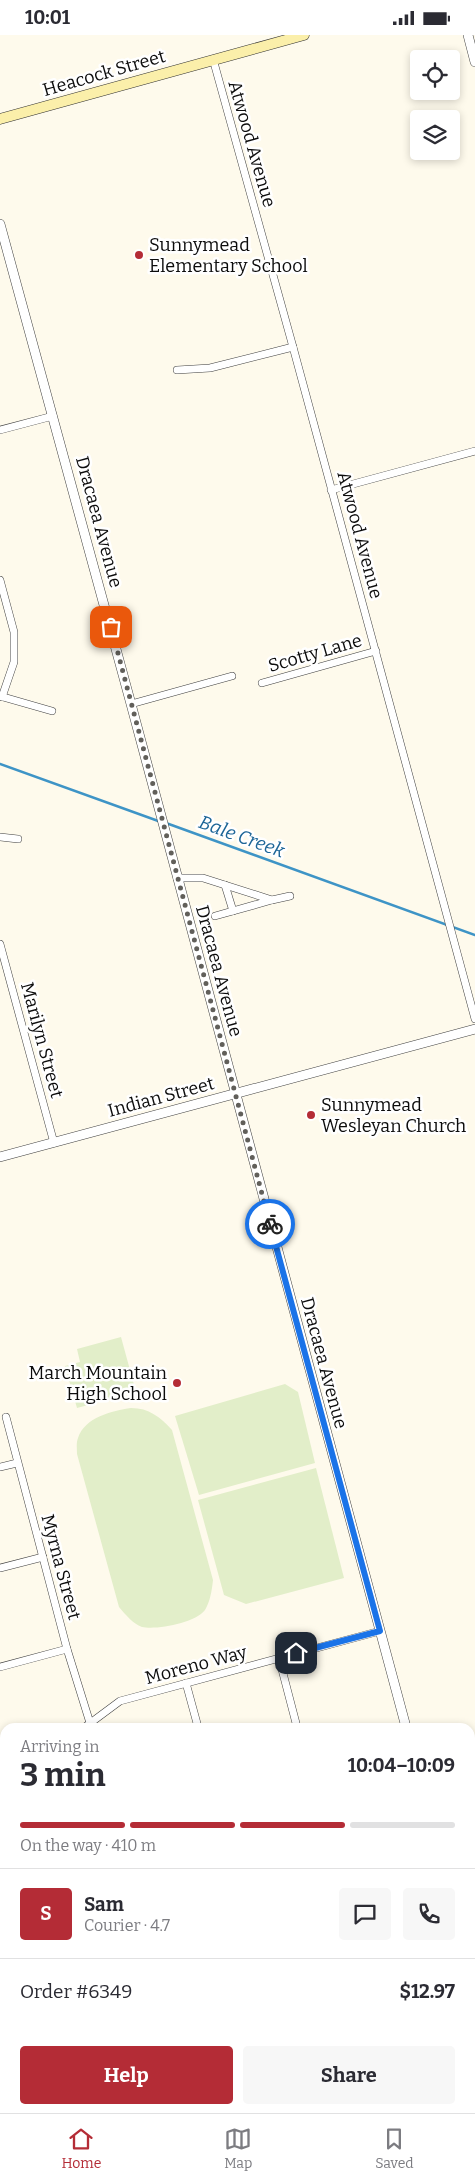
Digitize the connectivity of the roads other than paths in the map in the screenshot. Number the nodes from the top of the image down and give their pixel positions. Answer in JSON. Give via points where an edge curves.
{"nodes":[{"id":1,"x":304,"y":35,"type":"edge"},
{"id":2,"x":468,"y":35,"type":"edge"},
{"id":3,"x":213,"y":59,"type":"junction"},
{"id":4,"x":475,"y":62,"type":"edge"},
{"id":5,"x":0,"y":119,"type":"edge"},
{"id":6,"x":0,"y":224,"type":"edge"},
{"id":7,"x":293,"y":347,"type":"junction"},
{"id":8,"x":177,"y":370,"type":"dead end"},
{"id":9,"x":53,"y":416,"type":"junction"},
{"id":10,"x":0,"y":430,"type":"edge"},
{"id":11,"x":475,"y":451,"type":"edge"},
{"id":12,"x":331,"y":490,"type":"junction"},
{"id":13,"x":0,"y":580,"type":"edge"},
{"id":14,"x":376,"y":651,"type":"junction"},
{"id":15,"x":232,"y":676,"type":"dead end"},
{"id":16,"x":262,"y":683,"type":"dead end"},
{"id":17,"x":1,"y":697,"type":"edge"},
{"id":18,"x":132,"y":704,"type":"junction"},
{"id":19,"x":52,"y":711,"type":"dead end"},
{"id":20,"x":0,"y":837,"type":"edge"},
{"id":21,"x":18,"y":839,"type":"dead end"},
{"id":22,"x":177,"y":878,"type":"junction"},
{"id":23,"x":225,"y":885,"type":"junction"},
{"id":24,"x":290,"y":896,"type":"dead end"},
{"id":25,"x":272,"y":900,"type":"junction"},
{"id":26,"x":232,"y":911,"type":"junction"},
{"id":27,"x":215,"y":916,"type":"dead end"},
{"id":28,"x":0,"y":944,"type":"edge"},
{"id":29,"x":475,"y":1019,"type":"edge"},
{"id":30,"x":475,"y":1029,"type":"edge"},
{"id":31,"x":235,"y":1094,"type":"junction"},
{"id":32,"x":54,"y":1143,"type":"junction"},
{"id":33,"x":0,"y":1157,"type":"edge"},
{"id":34,"x":6,"y":1417,"type":"dead end"},
{"id":35,"x":17,"y":1463,"type":"junction"},
{"id":36,"x":0,"y":1467,"type":"edge"},
{"id":37,"x":43,"y":1557,"type":"junction"},
{"id":38,"x":0,"y":1568,"type":"edge"},
{"id":39,"x":380,"y":1631,"type":"junction"},
{"id":40,"x":67,"y":1649,"type":"junction"},
{"id":41,"x":279,"y":1658,"type":"junction"},
{"id":42,"x":0,"y":1667,"type":"edge"},
{"id":43,"x":186,"y":1683,"type":"junction"},
{"id":44,"x":87,"y":1723,"type":"edge"},
{"id":45,"x":91,"y":1723,"type":"edge"},
{"id":46,"x":197,"y":1723,"type":"edge"},
{"id":47,"x":296,"y":1723,"type":"edge"},
{"id":48,"x":405,"y":1723,"type":"edge"}],
"edges":[{"from":1,"to":3,"type":"main road","name":"Heacock Street"},
{"from":2,"to":4,"type":"street"},
{"from":3,"to":5,"type":"main road","name":"Heacock Street"},
{"from":3,"to":7,"type":"street","name":"Atwood Avenue"},
{"from":6,"to":9,"type":"street","name":"Dracaea Avenue"},
{"from":7,"to":8,"type":"street","via":[[210,369]]},
{"from":7,"to":12,"type":"street","name":"Atwood Avenue"},
{"from":9,"to":10,"type":"street"},
{"from":9,"to":18,"type":"street","name":"Dracaea Avenue"},
{"from":11,"to":12,"type":"street"},
{"from":12,"to":14,"type":"street","name":"Atwood Avenue"},
{"from":13,"to":17,"type":"street","via":[[14,632],[14,662]]},
{"from":14,"to":16,"type":"street","name":"Scotty Lane"},
{"from":14,"to":29,"type":"street","name":"Atwood Avenue"},
{"from":15,"to":18,"type":"street"},
{"from":17,"to":19,"type":"street"},
{"from":18,"to":22,"type":"street","name":"Dracaea Avenue"},
{"from":20,"to":21,"type":"street"},
{"from":22,"to":23,"type":"street","via":[[203,878]]},
{"from":22,"to":31,"type":"street","name":"Dracaea Avenue"},
{"from":23,"to":25,"type":"street"},
{"from":23,"to":26,"type":"street"},
{"from":24,"to":25,"type":"street"},
{"from":25,"to":26,"type":"street"},
{"from":26,"to":27,"type":"street"},
{"from":28,"to":32,"type":"street","name":"Marilyn Street"},
{"from":30,"to":31,"type":"street","name":"Indian Street"},
{"from":31,"to":32,"type":"street","name":"Indian Street"},
{"from":31,"to":39,"type":"street","name":"Dracaea Avenue"},
{"from":32,"to":33,"type":"street","name":"Indian Street"},
{"from":34,"to":35,"type":"street","name":"Myrna Street"},
{"from":35,"to":36,"type":"street"},
{"from":35,"to":37,"type":"street","name":"Myrna Street"},
{"from":37,"to":38,"type":"street"},
{"from":37,"to":40,"type":"street","name":"Myrna Street"},
{"from":39,"to":41,"type":"street","name":"Moreno Way"},
{"from":39,"to":48,"type":"street","name":"Dracaea Avenue"},
{"from":40,"to":42,"type":"street"},
{"from":40,"to":44,"type":"street","name":"Myrna Street"},
{"from":41,"to":43,"type":"street","name":"Moreno Way"},
{"from":41,"to":47,"type":"street"},
{"from":43,"to":45,"type":"street","name":"Moreno Way","via":[[120,1701]]},
{"from":43,"to":46,"type":"street"}]}
